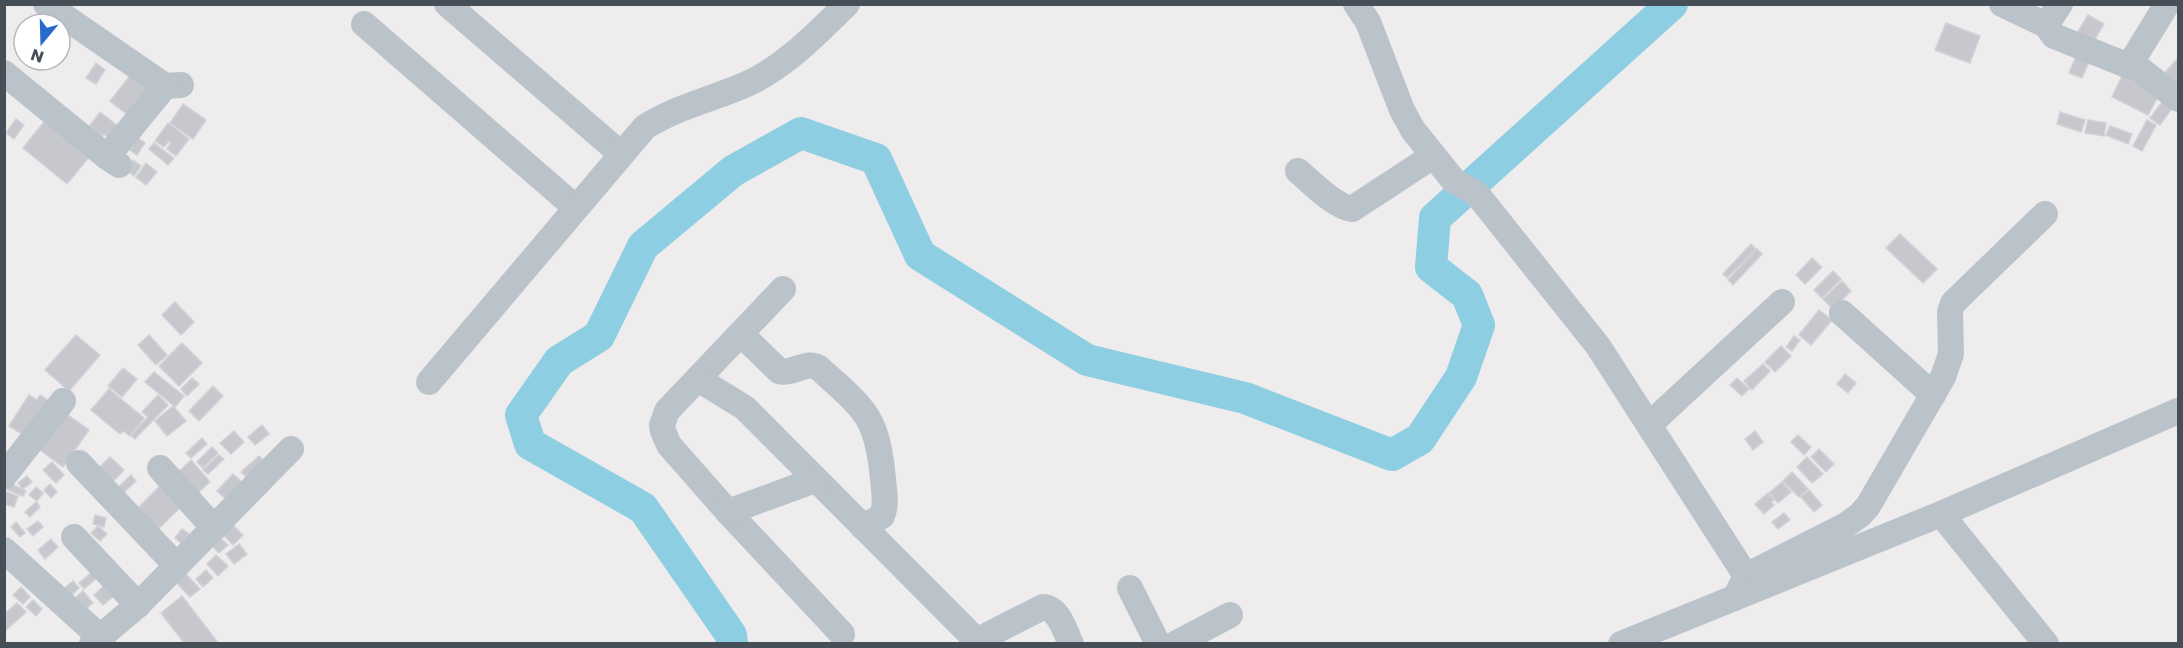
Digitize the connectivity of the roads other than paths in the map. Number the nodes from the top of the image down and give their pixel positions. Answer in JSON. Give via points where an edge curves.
{"nodes":[{"id":1,"x":46,"y":4,"type":"edge"},
{"id":2,"x":447,"y":4,"type":"edge"},
{"id":3,"x":847,"y":4,"type":"edge"},
{"id":4,"x":1356,"y":4,"type":"edge"},
{"id":5,"x":2002,"y":4,"type":"edge"},
{"id":6,"x":2167,"y":4,"type":"edge"},
{"id":7,"x":2053,"y":15,"type":"edge"},
{"id":8,"x":364,"y":24,"type":"dead end"},
{"id":9,"x":2130,"y":66,"type":"junction"},
{"id":10,"x":4,"y":73,"type":"edge"},
{"id":11,"x":2178,"y":99,"type":"edge"},
{"id":12,"x":621,"y":154,"type":"junction"},
{"id":13,"x":1433,"y":156,"type":"junction"},
{"id":14,"x":1298,"y":171,"type":"dead end"},
{"id":15,"x":576,"y":208,"type":"junction"},
{"id":16,"x":2045,"y":214,"type":"dead end"},
{"id":17,"x":783,"y":289,"type":"dead end"},
{"id":18,"x":1782,"y":302,"type":"dead end"},
{"id":19,"x":1842,"y":313,"type":"dead end"},
{"id":20,"x":741,"y":334,"type":"junction"},
{"id":21,"x":698,"y":379,"type":"junction"},
{"id":22,"x":429,"y":382,"type":"dead end"},
{"id":23,"x":1933,"y":395,"type":"junction"},
{"id":24,"x":63,"y":401,"type":"dead end"},
{"id":25,"x":2178,"y":411,"type":"edge"},
{"id":26,"x":1650,"y":424,"type":"junction"},
{"id":27,"x":291,"y":449,"type":"dead end"},
{"id":28,"x":79,"y":463,"type":"dead end"},
{"id":29,"x":160,"y":468,"type":"dead end"},
{"id":30,"x":4,"y":476,"type":"edge"},
{"id":31,"x":815,"y":480,"type":"junction"},
{"id":32,"x":728,"y":512,"type":"junction"},
{"id":33,"x":1941,"y":514,"type":"junction"},
{"id":34,"x":863,"y":527,"type":"junction"},
{"id":35,"x":214,"y":528,"type":"junction"},
{"id":36,"x":74,"y":537,"type":"dead end"},
{"id":37,"x":4,"y":550,"type":"edge"},
{"id":38,"x":176,"y":566,"type":"junction"},
{"id":39,"x":1741,"y":587,"type":"junction"},
{"id":40,"x":1130,"y":588,"type":"dead end"},
{"id":41,"x":138,"y":605,"type":"junction"},
{"id":42,"x":1230,"y":615,"type":"dead end"},
{"id":43,"x":842,"y":634,"type":"dead end"},
{"id":44,"x":109,"y":638,"type":"edge"},
{"id":45,"x":979,"y":642,"type":"edge"},
{"id":46,"x":1071,"y":644,"type":"edge"},
{"id":47,"x":1158,"y":644,"type":"edge"},
{"id":48,"x":1175,"y":644,"type":"edge"},
{"id":49,"x":1621,"y":644,"type":"edge"},
{"id":50,"x":2046,"y":644,"type":"edge"}],
"edges":[{"from":1,"to":10,"type":"street","via":[[173,85],[113,161]]},
{"from":2,"to":12,"type":"street"},
{"from":3,"to":12,"type":"street","via":[[776,68],[654,122]]},
{"from":4,"to":13,"type":"street","via":[[1375,38],[1402,110]]},
{"from":5,"to":7,"type":"street"},
{"from":6,"to":9,"type":"street"},
{"from":7,"to":9,"type":"street","via":[[2054,36]]},
{"from":8,"to":15,"type":"street"},
{"from":9,"to":11,"type":"street","via":[[2137,67]]},
{"from":12,"to":15,"type":"street"},
{"from":13,"to":14,"type":"street","via":[[1352,209]]},
{"from":13,"to":26,"type":"street","via":[[1454,181],[1477,194],[1598,346]]},
{"from":15,"to":22,"type":"street"},
{"from":16,"to":23,"type":"street","via":[[1953,303],[1951,354]]},
{"from":17,"to":20,"type":"street"},
{"from":18,"to":26,"type":"street"},
{"from":19,"to":23,"type":"street"},
{"from":20,"to":21,"type":"street"},
{"from":20,"to":34,"type":"street","via":[[779,370],[787,372],[809,364],[819,368],[866,413],[880,449],[885,505],[882,516]]},
{"from":21,"to":31,"type":"street","via":[[745,408]]},
{"from":21,"to":32,"type":"street","via":[[667,411],[663,431],[669,445]]},
{"from":23,"to":39,"type":"street","via":[[1878,492],[1860,515]]},
{"from":24,"to":30,"type":"street"},
{"from":25,"to":33,"type":"street"},
{"from":26,"to":39,"type":"street"},
{"from":27,"to":35,"type":"street"},
{"from":28,"to":38,"type":"street"},
{"from":29,"to":35,"type":"street"},
{"from":31,"to":32,"type":"street"},
{"from":31,"to":34,"type":"street"},
{"from":32,"to":43,"type":"street"},
{"from":33,"to":39,"type":"street"},
{"from":33,"to":50,"type":"street"},
{"from":34,"to":45,"type":"street"},
{"from":35,"to":38,"type":"street"},
{"from":36,"to":41,"type":"street"},
{"from":37,"to":44,"type":"street"},
{"from":38,"to":41,"type":"street"},
{"from":39,"to":49,"type":"street"},
{"from":40,"to":47,"type":"street"},
{"from":41,"to":44,"type":"street"},
{"from":42,"to":48,"type":"street"},
{"from":45,"to":46,"type":"street","via":[[1047,607],[1057,615]]}]}
